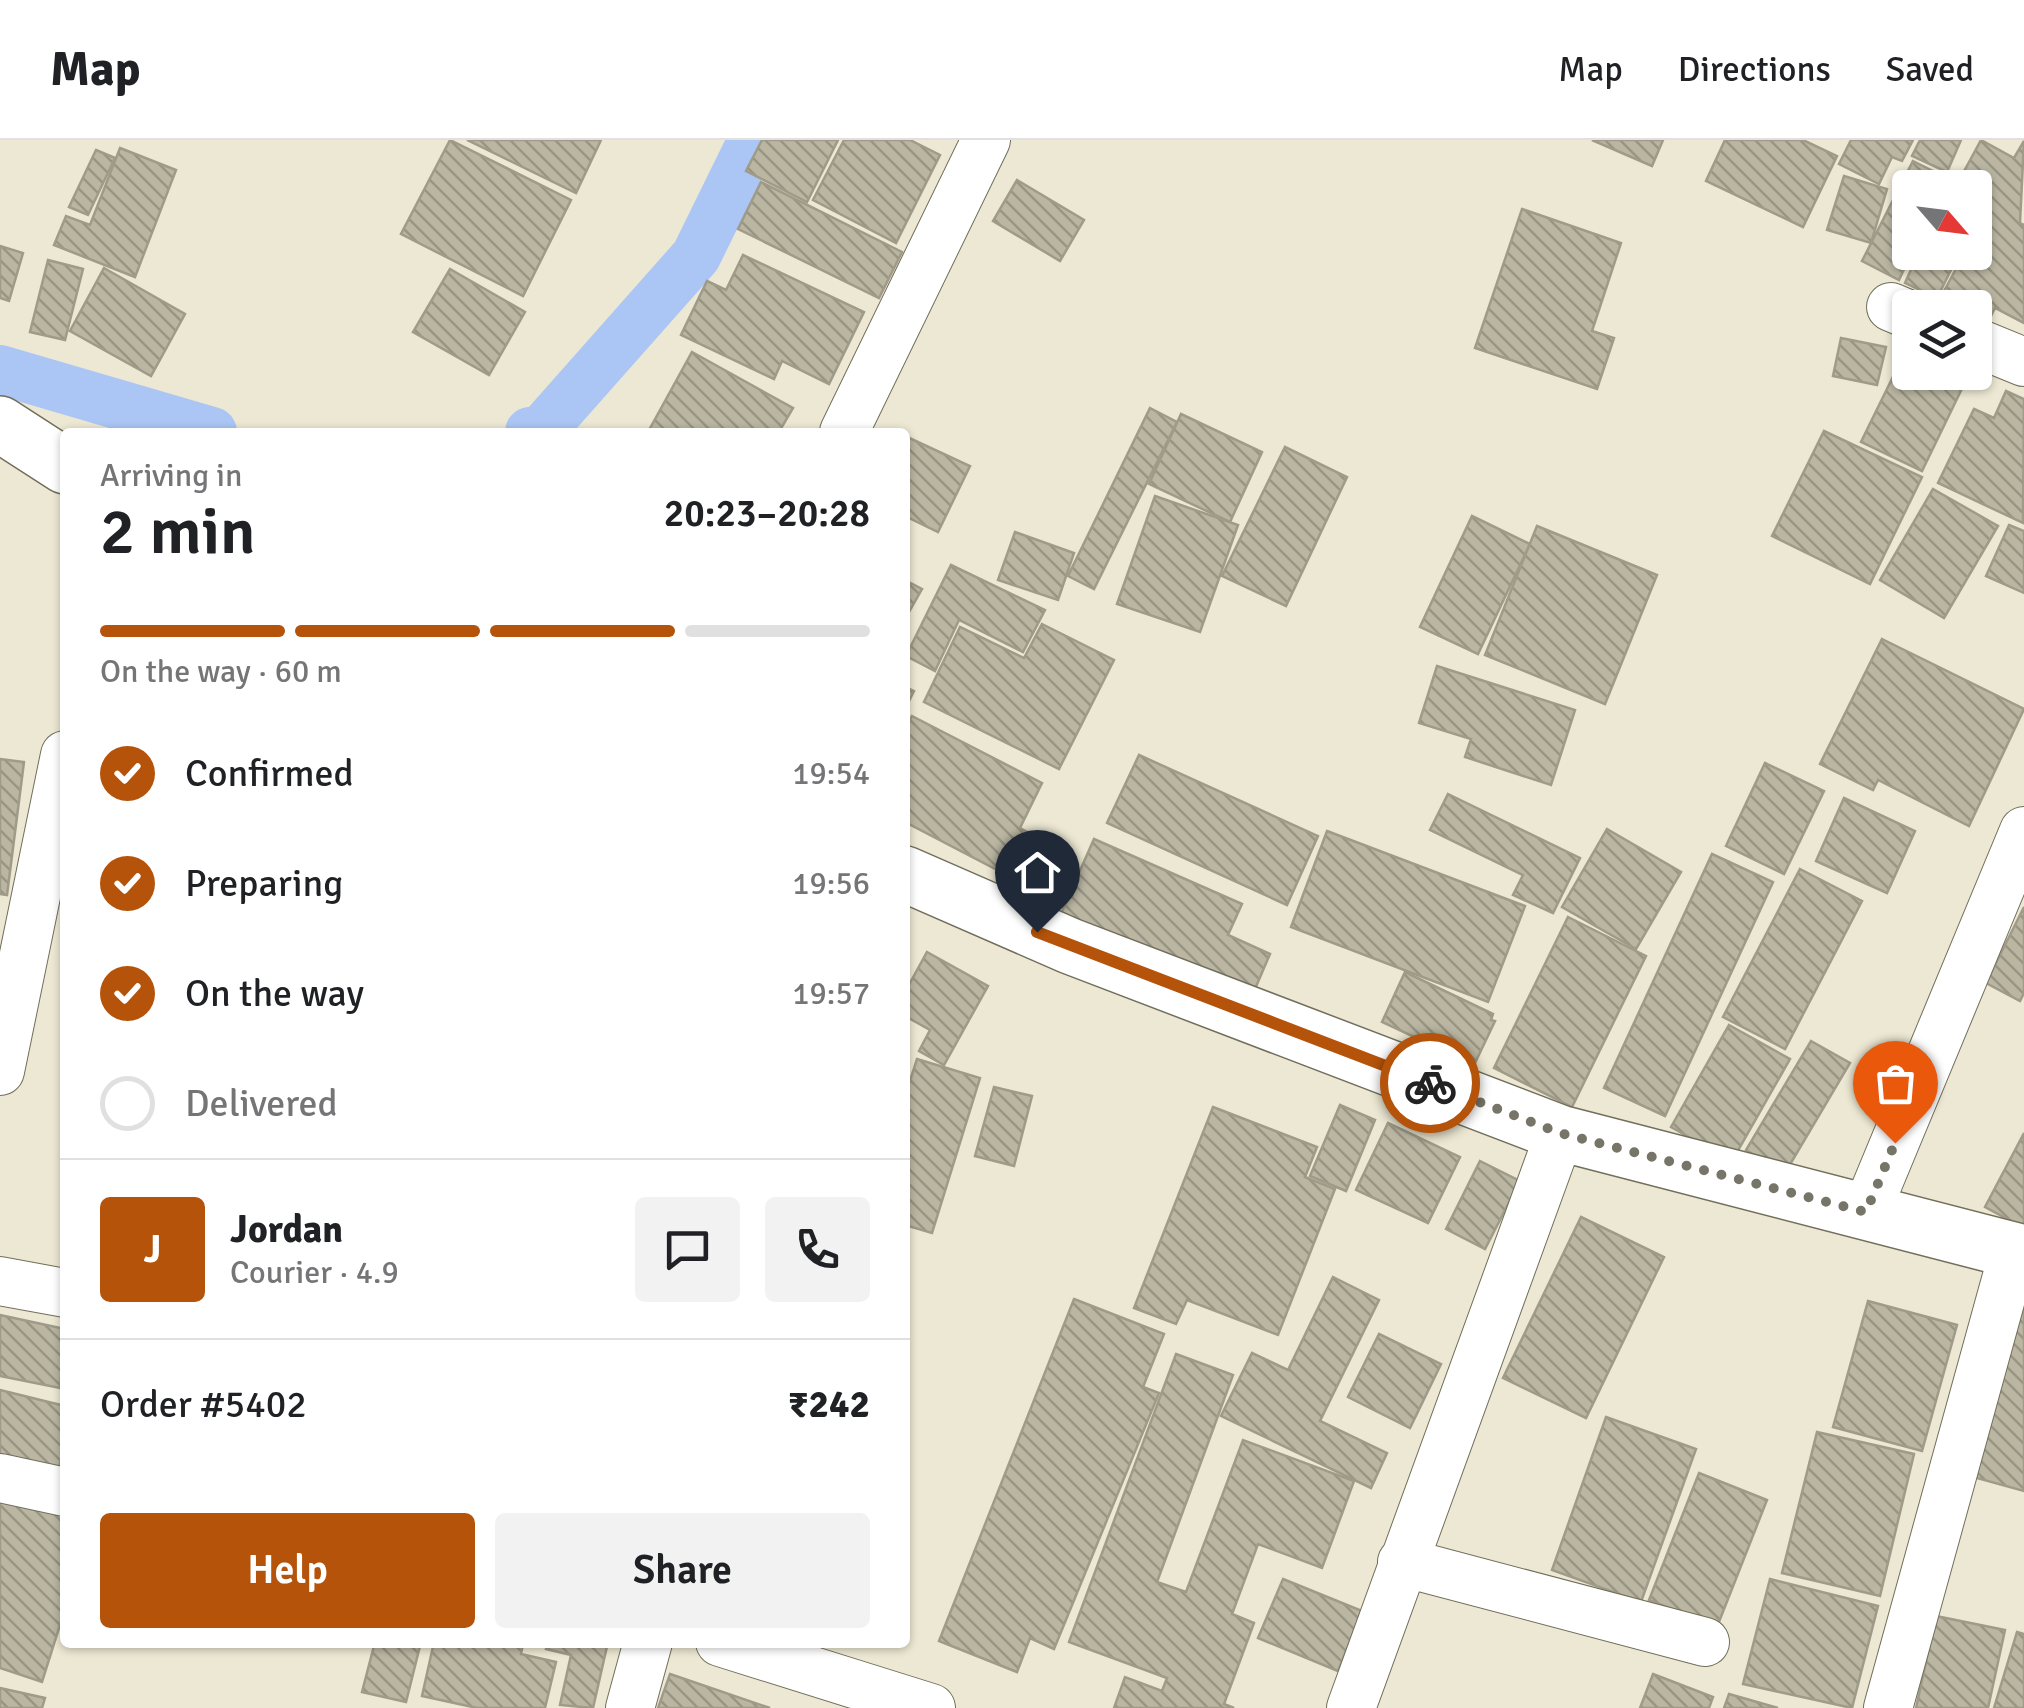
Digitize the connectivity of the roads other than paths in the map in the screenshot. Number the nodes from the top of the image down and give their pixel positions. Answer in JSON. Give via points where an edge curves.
{"nodes":[{"id":1,"x":986,"y":140,"type":"edge"},
{"id":2,"x":1992,"y":349,"type":"edge"},
{"id":3,"x":2024,"y":362,"type":"edge"},
{"id":4,"x":0,"y":424,"type":"edge"},
{"id":5,"x":846,"y":428,"type":"edge"},
{"id":6,"x":60,"y":463,"type":"edge"},
{"id":7,"x":60,"y":781,"type":"edge"},
{"id":8,"x":2024,"y":831,"type":"edge"},
{"id":9,"x":910,"y":876,"type":"edge"},
{"id":10,"x":31,"y":930,"type":"edge"},
{"id":11,"x":0,"y":1071,"type":"edge"},
{"id":12,"x":1560,"y":1133,"type":"junction"},
{"id":13,"x":1866,"y":1212,"type":"junction"},
{"id":14,"x":2019,"y":1252,"type":"edge"},
{"id":15,"x":0,"y":1281,"type":"edge"},
{"id":16,"x":60,"y":1292,"type":"edge"},
{"id":17,"x":0,"y":1478,"type":"edge"},
{"id":18,"x":60,"y":1491,"type":"edge"},
{"id":19,"x":1402,"y":1562,"type":"junction"},
{"id":20,"x":1705,"y":1642,"type":"dead end"},
{"id":21,"x":646,"y":1648,"type":"edge"},
{"id":22,"x":739,"y":1648,"type":"edge"},
{"id":23,"x":630,"y":1708,"type":"edge"},
{"id":24,"x":930,"y":1708,"type":"edge"},
{"id":25,"x":1350,"y":1708,"type":"edge"},
{"id":26,"x":1888,"y":1708,"type":"edge"}],
"edges":[{"from":1,"to":5,"type":"street"},
{"from":2,"to":3,"type":"street"},
{"from":4,"to":6,"type":"main road"},
{"from":7,"to":10,"type":"street"},
{"from":8,"to":13,"type":"street"},
{"from":9,"to":12,"type":"main road","via":[[1070,946]]},
{"from":10,"to":11,"type":"street"},
{"from":12,"to":13,"type":"main road"},
{"from":12,"to":19,"type":"street"},
{"from":13,"to":14,"type":"main road"},
{"from":14,"to":26,"type":"street"},
{"from":15,"to":16,"type":"street"},
{"from":17,"to":18,"type":"street"},
{"from":19,"to":20,"type":"street"},
{"from":19,"to":25,"type":"street"},
{"from":21,"to":23,"type":"street"},
{"from":22,"to":24,"type":"street"}]}
